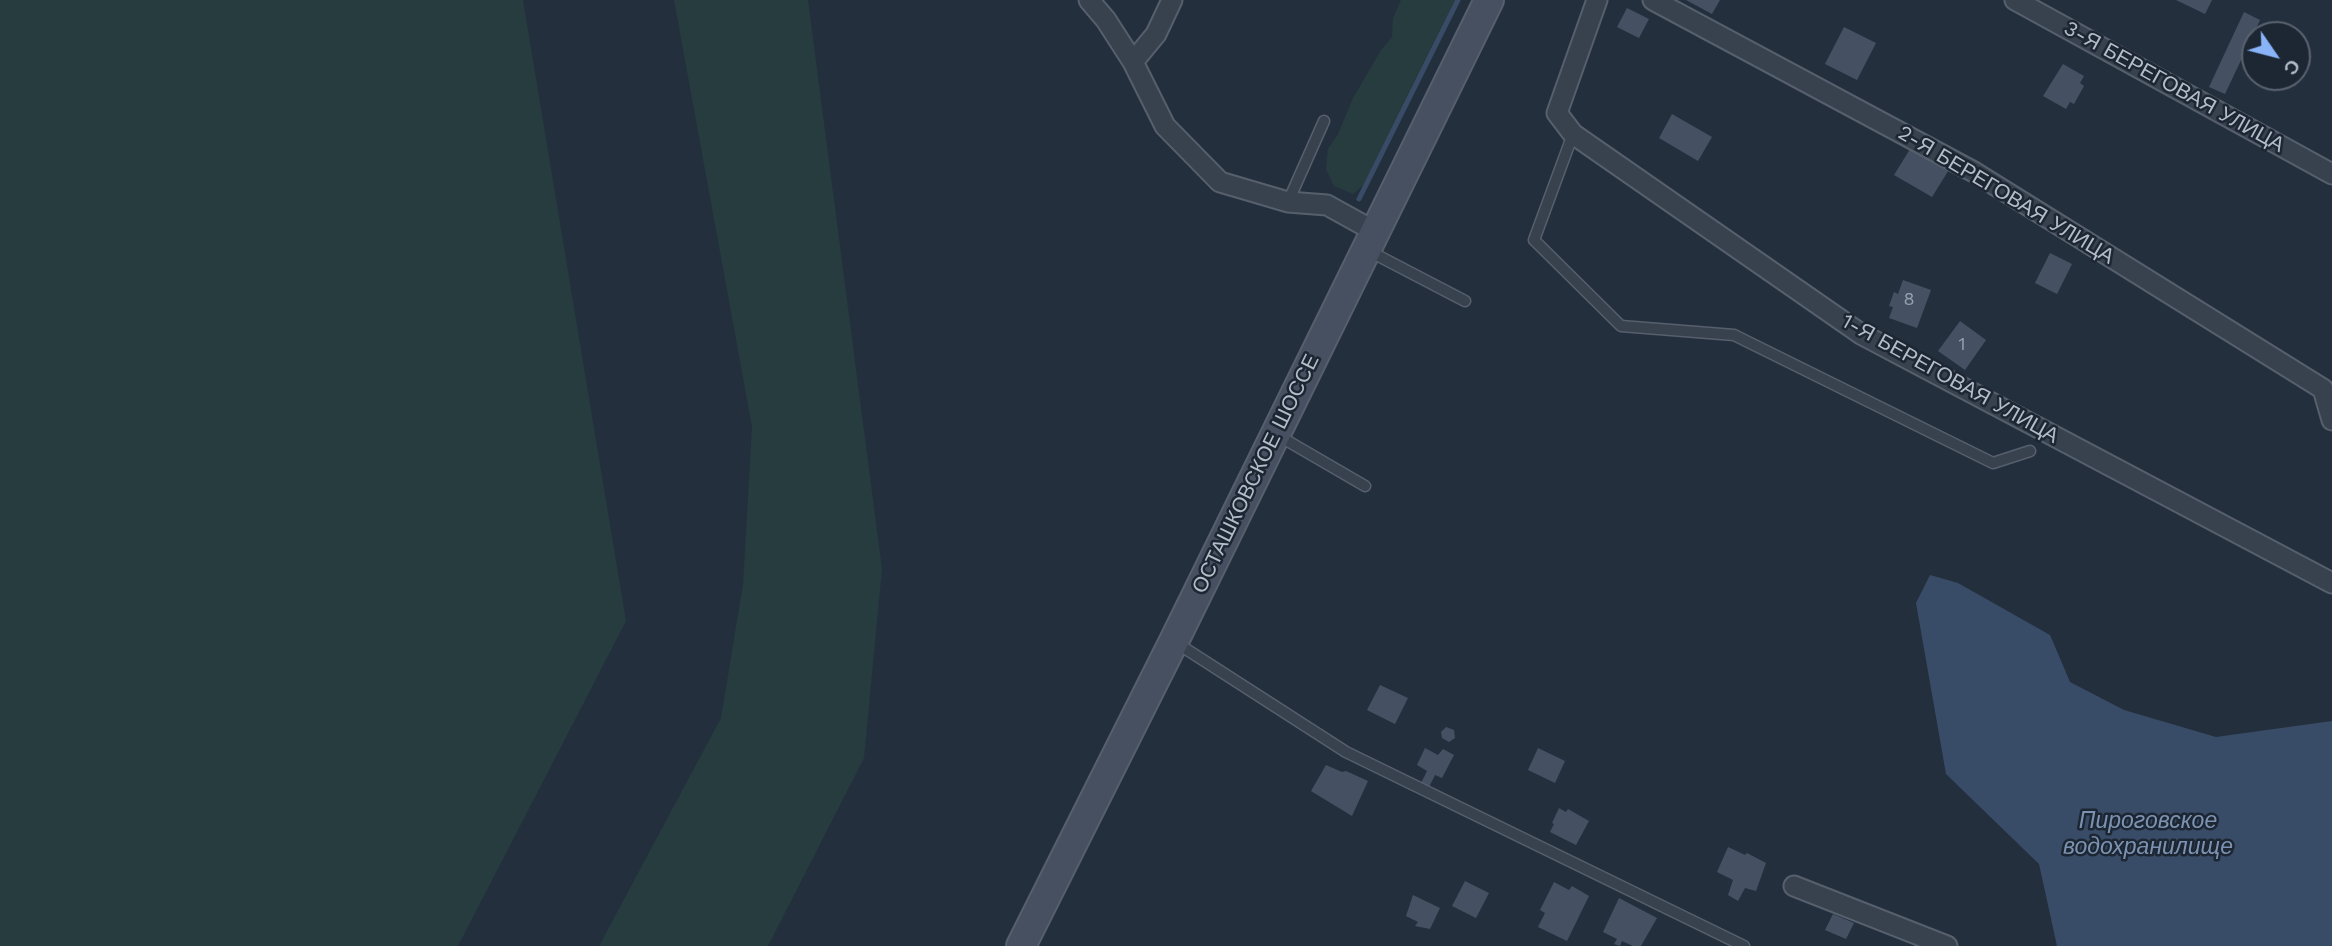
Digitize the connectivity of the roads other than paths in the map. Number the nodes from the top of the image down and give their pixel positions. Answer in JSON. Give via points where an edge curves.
{"nodes":[{"id":1,"x":1089,"y":0,"type":"edge"},
{"id":2,"x":1172,"y":0,"type":"edge"},
{"id":3,"x":1489,"y":0,"type":"edge"},
{"id":4,"x":1597,"y":0,"type":"edge"},
{"id":5,"x":1653,"y":0,"type":"edge"},
{"id":6,"x":2015,"y":0,"type":"edge"},
{"id":7,"x":1133,"y":62,"type":"junction"},
{"id":8,"x":1324,"y":121,"type":"dead end"},
{"id":9,"x":1573,"y":134,"type":"junction"},
{"id":10,"x":2332,"y":174,"type":"edge"},
{"id":11,"x":1288,"y":202,"type":"junction"},
{"id":12,"x":1370,"y":240,"type":"junction"},
{"id":13,"x":1465,"y":301,"type":"dead end"},
{"id":14,"x":2332,"y":420,"type":"edge"},
{"id":15,"x":1275,"y":434,"type":"junction"},
{"id":16,"x":2030,"y":451,"type":"dead end"},
{"id":17,"x":1365,"y":486,"type":"dead end"},
{"id":18,"x":2332,"y":583,"type":"edge"},
{"id":19,"x":1174,"y":641,"type":"junction"},
{"id":20,"x":1794,"y":886,"type":"dead end"},
{"id":21,"x":1021,"y":946,"type":"edge"},
{"id":22,"x":1744,"y":946,"type":"edge"},
{"id":23,"x":1947,"y":946,"type":"edge"}],
"edges":[{"from":1,"to":7,"type":"street"},
{"from":2,"to":7,"type":"street","via":[[1156,34]]},
{"from":3,"to":12,"type":"main road","name":"ОСТАШКОВСКОЕ ШОССЕ"},
{"from":4,"to":9,"type":"street","name":"1-Я БЕРЕГОВАЯ УЛИЦА","via":[[1557,113]]},
{"from":5,"to":14,"type":"street","name":"2-Я БЕРЕГОВАЯ УЛИЦА","via":[[1974,172],[2322,389]]},
{"from":6,"to":10,"type":"street","name":"3-Я БЕРЕГОВАЯ УЛИЦА"},
{"from":7,"to":11,"type":"street","via":[[1165,126],[1220,181]]},
{"from":8,"to":11,"type":"lane"},
{"from":9,"to":16,"type":"lane","via":[[1534,240],[1621,326],[1734,335],[1993,463]]},
{"from":9,"to":18,"type":"street","name":"1-Я БЕРЕГОВАЯ УЛИЦА","via":[[1861,334]]},
{"from":11,"to":12,"type":"street","via":[[1327,205]]},
{"from":12,"to":13,"type":"lane"},
{"from":12,"to":15,"type":"main road","name":"ОСТАШКОВСКОЕ ШОССЕ"},
{"from":15,"to":17,"type":"lane"},
{"from":15,"to":19,"type":"main road","name":"ОСТАШКОВСКОЕ ШОССЕ"},
{"from":19,"to":21,"type":"main road","name":"ОСТАШКОВСКОЕ ШОССЕ"},
{"from":19,"to":22,"type":"lane","via":[[1346,752]]},
{"from":20,"to":23,"type":"street"}]}
